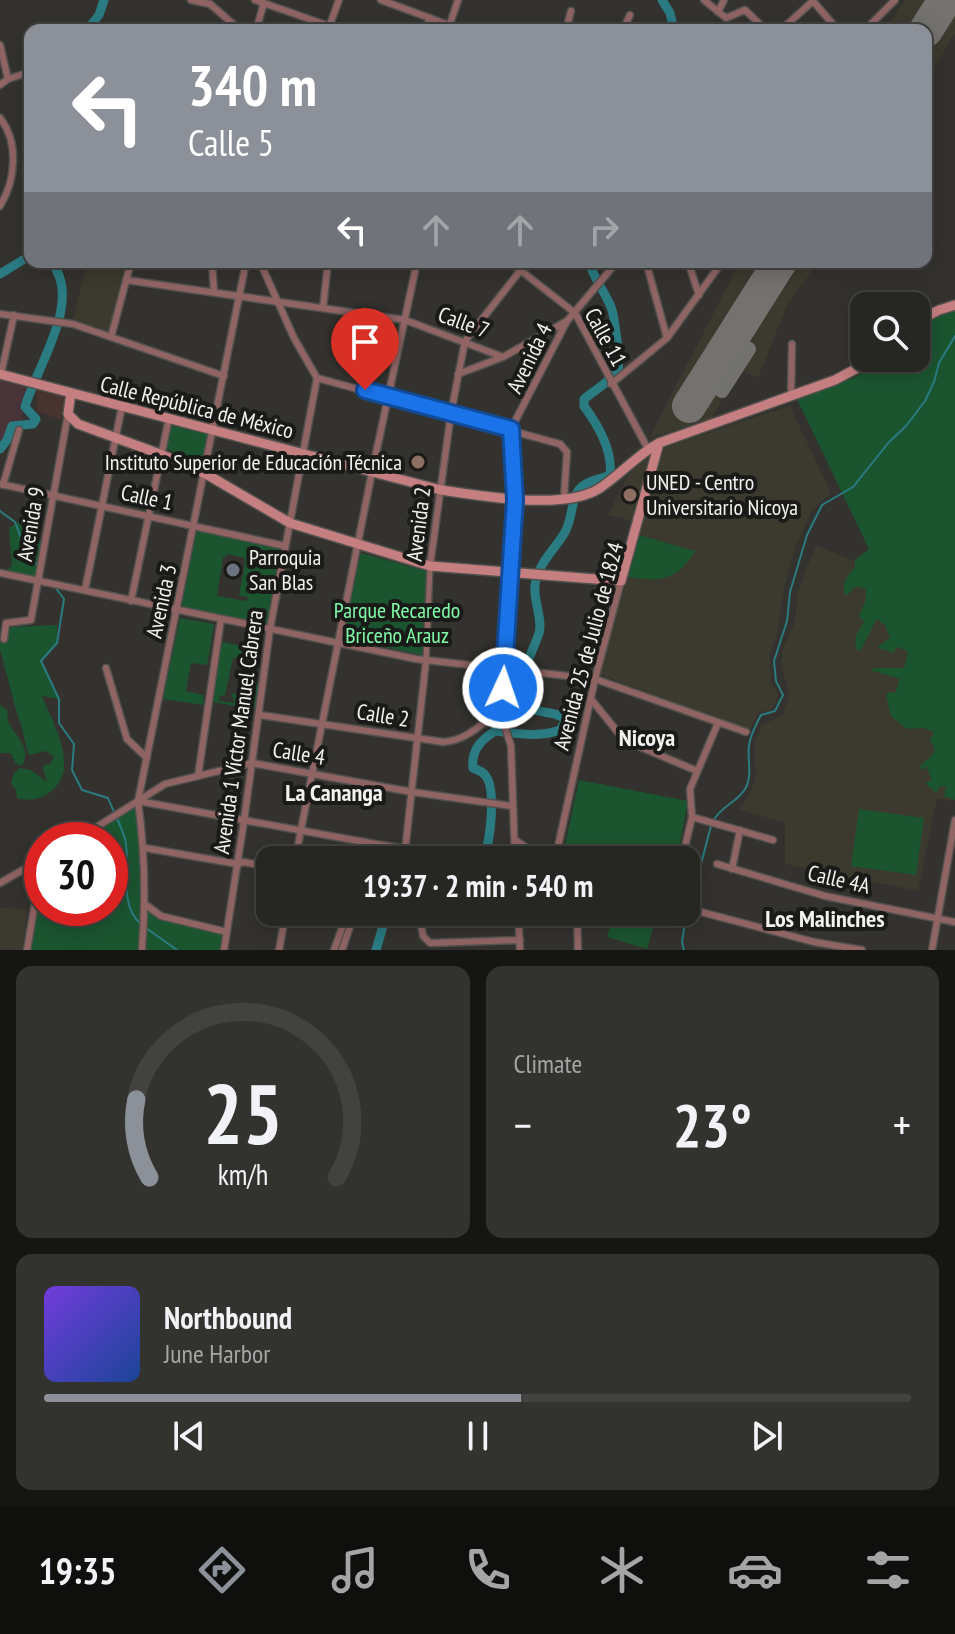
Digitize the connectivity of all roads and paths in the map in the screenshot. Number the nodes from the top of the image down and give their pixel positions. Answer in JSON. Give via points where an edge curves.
{"nodes":[{"id":1,"x":191,"y":0,"type":"edge"},
{"id":2,"x":255,"y":0,"type":"edge"},
{"id":3,"x":339,"y":0,"type":"edge"},
{"id":4,"x":381,"y":0,"type":"edge"},
{"id":5,"x":458,"y":0,"type":"edge"},
{"id":6,"x":704,"y":0,"type":"edge"},
{"id":7,"x":724,"y":0,"type":"edge"},
{"id":8,"x":813,"y":0,"type":"edge"},
{"id":9,"x":895,"y":0,"type":"edge"},
{"id":10,"x":211,"y":2,"type":"edge"},
{"id":11,"x":264,"y":3,"type":"junction"},
{"id":12,"x":571,"y":11,"type":"dead end"},
{"id":13,"x":718,"y":12,"type":"junction"},
{"id":14,"x":630,"y":15,"type":"dead end"},
{"id":15,"x":430,"y":18,"type":"junction"},
{"id":16,"x":234,"y":24,"type":"edge"},
{"id":17,"x":258,"y":24,"type":"edge"},
{"id":18,"x":318,"y":24,"type":"edge"},
{"id":19,"x":330,"y":24,"type":"edge"},
{"id":20,"x":428,"y":24,"type":"edge"},
{"id":21,"x":443,"y":24,"type":"edge"},
{"id":22,"x":450,"y":24,"type":"edge"},
{"id":23,"x":568,"y":24,"type":"edge"},
{"id":24,"x":626,"y":24,"type":"edge"},
{"id":25,"x":760,"y":24,"type":"edge"},
{"id":26,"x":787,"y":24,"type":"edge"},
{"id":27,"x":833,"y":24,"type":"edge"},
{"id":28,"x":871,"y":24,"type":"edge"},
{"id":29,"x":0,"y":45,"type":"edge"},
{"id":30,"x":24,"y":74,"type":"edge"},
{"id":31,"x":8,"y":79,"type":"junction"},
{"id":32,"x":0,"y":85,"type":"edge"},
{"id":33,"x":0,"y":118,"type":"edge"},
{"id":34,"x":1,"y":202,"type":"edge"},
{"id":35,"x":129,"y":268,"type":"edge"},
{"id":36,"x":212,"y":268,"type":"edge"},
{"id":37,"x":245,"y":268,"type":"edge"},
{"id":38,"x":263,"y":268,"type":"edge"},
{"id":39,"x":327,"y":268,"type":"edge"},
{"id":40,"x":416,"y":268,"type":"edge"},
{"id":41,"x":518,"y":268,"type":"edge"},
{"id":42,"x":612,"y":268,"type":"edge"},
{"id":43,"x":648,"y":268,"type":"edge"},
{"id":44,"x":690,"y":268,"type":"edge"},
{"id":45,"x":718,"y":268,"type":"edge"},
{"id":46,"x":521,"y":270,"type":"junction"},
{"id":47,"x":126,"y":280,"type":"junction"},
{"id":48,"x":214,"y":292,"type":"junction"},
{"id":49,"x":699,"y":295,"type":"junction"},
{"id":50,"x":239,"y":296,"type":"junction"},
{"id":51,"x":279,"y":302,"type":"junction"},
{"id":52,"x":955,"y":305,"type":"edge"},
{"id":53,"x":323,"y":308,"type":"junction"},
{"id":54,"x":575,"y":313,"type":"junction"},
{"id":55,"x":0,"y":314,"type":"edge"},
{"id":56,"x":14,"y":315,"type":"junction"},
{"id":57,"x":930,"y":315,"type":"edge"},
{"id":58,"x":405,"y":320,"type":"junction"},
{"id":59,"x":567,"y":321,"type":"junction"},
{"id":60,"x":111,"y":337,"type":"junction"},
{"id":61,"x":667,"y":338,"type":"junction"},
{"id":62,"x":465,"y":341,"type":"junction"},
{"id":63,"x":792,"y":344,"type":"dead end"},
{"id":64,"x":503,"y":357,"type":"junction"},
{"id":65,"x":850,"y":372,"type":"edge"},
{"id":66,"x":1,"y":374,"type":"edge"},
{"id":67,"x":458,"y":374,"type":"junction"},
{"id":68,"x":224,"y":376,"type":"junction"},
{"id":69,"x":317,"y":378,"type":"junction"},
{"id":70,"x":611,"y":383,"type":"junction"},
{"id":71,"x":71,"y":393,"type":"junction"},
{"id":72,"x":389,"y":396,"type":"junction"},
{"id":73,"x":791,"y":397,"type":"junction"},
{"id":74,"x":122,"y":406,"type":"junction"},
{"id":75,"x":451,"y":413,"type":"junction"},
{"id":76,"x":68,"y":414,"type":"junction"},
{"id":77,"x":169,"y":418,"type":"junction"},
{"id":78,"x":511,"y":429,"type":"junction"},
{"id":79,"x":19,"y":430,"type":"dead end"},
{"id":80,"x":213,"y":431,"type":"junction"},
{"id":81,"x":115,"y":438,"type":"junction"},
{"id":82,"x":659,"y":443,"type":"junction"},
{"id":83,"x":648,"y":449,"type":"junction"},
{"id":84,"x":304,"y":453,"type":"junction"},
{"id":85,"x":160,"y":454,"type":"junction"},
{"id":86,"x":372,"y":472,"type":"junction"},
{"id":87,"x":206,"y":474,"type":"junction"},
{"id":88,"x":1,"y":484,"type":"edge"},
{"id":89,"x":441,"y":490,"type":"junction"},
{"id":90,"x":53,"y":495,"type":"junction"},
{"id":91,"x":572,"y":498,"type":"junction"},
{"id":92,"x":515,"y":500,"type":"junction"},
{"id":93,"x":103,"y":506,"type":"junction"},
{"id":94,"x":148,"y":515,"type":"junction"},
{"id":95,"x":290,"y":523,"type":"junction"},
{"id":96,"x":195,"y":526,"type":"junction"},
{"id":97,"x":358,"y":545,"type":"junction"},
{"id":98,"x":285,"y":546,"type":"junction"},
{"id":99,"x":430,"y":566,"type":"junction"},
{"id":100,"x":0,"y":573,"type":"edge"},
{"id":101,"x":509,"y":573,"type":"junction"},
{"id":102,"x":38,"y":580,"type":"junction"},
{"id":103,"x":621,"y":581,"type":"junction"},
{"id":104,"x":85,"y":590,"type":"junction"},
{"id":105,"x":131,"y":601,"type":"junction"},
{"id":106,"x":177,"y":610,"type":"junction"},
{"id":107,"x":221,"y":619,"type":"junction"},
{"id":108,"x":270,"y":629,"type":"junction"},
{"id":109,"x":4,"y":639,"type":"dead end"},
{"id":110,"x":338,"y":642,"type":"junction"},
{"id":111,"x":426,"y":661,"type":"junction"},
{"id":112,"x":106,"y":668,"type":"dead end"},
{"id":113,"x":505,"y":668,"type":"junction"},
{"id":114,"x":595,"y":679,"type":"junction"},
{"id":115,"x":591,"y":698,"type":"junction"},
{"id":116,"x":260,"y":715,"type":"junction"},
{"id":117,"x":493,"y":715,"type":"junction"},
{"id":118,"x":718,"y":723,"type":"junction"},
{"id":119,"x":321,"y":724,"type":"junction"},
{"id":120,"x":746,"y":732,"type":"dead end"},
{"id":121,"x":418,"y":739,"type":"junction"},
{"id":122,"x":147,"y":758,"type":"junction"},
{"id":123,"x":252,"y":763,"type":"junction"},
{"id":124,"x":697,"y":771,"type":"junction"},
{"id":125,"x":313,"y":773,"type":"junction"},
{"id":126,"x":198,"y":776,"type":"junction"},
{"id":127,"x":412,"y":792,"type":"junction"},
{"id":128,"x":138,"y":801,"type":"junction"},
{"id":129,"x":512,"y":806,"type":"junction"},
{"id":130,"x":696,"y":818,"type":"junction"},
{"id":131,"x":955,"y":820,"type":"edge"},
{"id":132,"x":244,"y":821,"type":"junction"},
{"id":133,"x":105,"y":822,"type":"edge"},
{"id":134,"x":740,"y":830,"type":"junction"},
{"id":135,"x":302,"y":831,"type":"junction"},
{"id":136,"x":514,"y":839,"type":"junction"},
{"id":137,"x":773,"y":840,"type":"dead end"},
{"id":138,"x":381,"y":845,"type":"joint"},
{"id":139,"x":298,"y":846,"type":"edge"},
{"id":140,"x":389,"y":846,"type":"edge"},
{"id":141,"x":405,"y":846,"type":"edge"},
{"id":142,"x":514,"y":846,"type":"edge"},
{"id":143,"x":524,"y":846,"type":"edge"},
{"id":144,"x":558,"y":846,"type":"edge"},
{"id":145,"x":687,"y":846,"type":"edge"},
{"id":146,"x":145,"y":848,"type":"junction"},
{"id":147,"x":238,"y":864,"type":"junction"},
{"id":148,"x":256,"y":864,"type":"edge"},
{"id":149,"x":717,"y":864,"type":"dead end"},
{"id":150,"x":24,"y":869,"type":"edge"},
{"id":151,"x":732,"y":869,"type":"junction"},
{"id":152,"x":0,"y":883,"type":"edge"},
{"id":153,"x":146,"y":905,"type":"junction"},
{"id":154,"x":700,"y":912,"type":"edge"},
{"id":155,"x":937,"y":919,"type":"junction"},
{"id":156,"x":955,"y":922,"type":"edge"},
{"id":157,"x":31,"y":926,"type":"edge"},
{"id":158,"x":283,"y":926,"type":"edge"},
{"id":159,"x":343,"y":926,"type":"edge"},
{"id":160,"x":350,"y":926,"type":"edge"},
{"id":161,"x":421,"y":926,"type":"edge"},
{"id":162,"x":519,"y":926,"type":"edge"},
{"id":163,"x":577,"y":926,"type":"edge"},
{"id":164,"x":227,"y":932,"type":"junction"},
{"id":165,"x":520,"y":940,"type":"junction"},
{"id":166,"x":27,"y":950,"type":"edge"},
{"id":167,"x":142,"y":950,"type":"edge"},
{"id":168,"x":224,"y":950,"type":"edge"},
{"id":169,"x":279,"y":950,"type":"edge"},
{"id":170,"x":334,"y":950,"type":"edge"},
{"id":171,"x":342,"y":950,"type":"edge"},
{"id":172,"x":520,"y":950,"type":"edge"},
{"id":173,"x":578,"y":950,"type":"edge"},
{"id":174,"x":862,"y":950,"type":"edge"},
{"id":175,"x":932,"y":950,"type":"edge"}],
"edges":[{"from":1,"to":10,"type":"street"},
{"from":2,"to":11,"type":"street"},
{"from":3,"to":19,"type":"street"},
{"from":4,"to":15,"type":"street"},
{"from":5,"to":22,"type":"street"},
{"from":6,"to":13,"type":"street"},
{"from":7,"to":13,"type":"street"},
{"from":8,"to":26,"type":"street"},
{"from":8,"to":27,"type":"street"},
{"from":9,"to":28,"type":"street"},
{"from":10,"to":16,"type":"street"},
{"from":11,"to":17,"type":"street"},
{"from":11,"to":18,"type":"street"},
{"from":12,"to":23,"type":"street"},
{"from":13,"to":25,"type":"street","via":[[726,18],[745,10]]},
{"from":14,"to":24,"type":"street"},
{"from":15,"to":20,"type":"street"},
{"from":15,"to":21,"type":"street"},
{"from":29,"to":31,"type":"street"},
{"from":30,"to":31,"type":"street"},
{"from":31,"to":32,"type":"street"},
{"from":33,"to":34,"type":"street","via":[[10,131],[13,153]]},
{"from":35,"to":47,"type":"street"},
{"from":36,"to":48,"type":"street"},
{"from":37,"to":50,"type":"street","name":"Avenida 3"},
{"from":38,"to":51,"type":"street"},
{"from":39,"to":53,"type":"street"},
{"from":40,"to":58,"type":"street"},
{"from":41,"to":46,"type":"street","name":"Calle 11"},
{"from":42,"to":54,"type":"street","name":"Avenida 4"},
{"from":43,"to":61,"type":"street"},
{"from":44,"to":49,"type":"street"},
{"from":45,"to":49,"type":"street"},
{"from":46,"to":54,"type":"street","name":"Calle 11"},
{"from":46,"to":62,"type":"street","name":"Avenida 2"},
{"from":47,"to":48,"type":"street","name":"Calle 7"},
{"from":47,"to":60,"type":"street"},
{"from":48,"to":50,"type":"street","name":"Calle 7"},
{"from":49,"to":61,"type":"street"},
{"from":50,"to":51,"type":"street","name":"Calle 7"},
{"from":50,"to":68,"type":"street","name":"Avenida 3"},
{"from":51,"to":53,"type":"street","name":"Calle 7"},
{"from":51,"to":69,"type":"street"},
{"from":52,"to":57,"type":"main road"},
{"from":53,"to":58,"type":"street","name":"Calle 7"},
{"from":54,"to":59,"type":"street","name":"Avenida 4"},
{"from":54,"to":70,"type":"street","name":"Calle 11"},
{"from":55,"to":56,"type":"street"},
{"from":56,"to":60,"type":"street"},
{"from":56,"to":66,"type":"street"},
{"from":58,"to":62,"type":"street","name":"Calle 7"},
{"from":58,"to":72,"type":"street"},
{"from":59,"to":64,"type":"street"},
{"from":59,"to":78,"type":"street","name":"Avenida 4"},
{"from":60,"to":68,"type":"street"},
{"from":61,"to":70,"type":"street"},
{"from":62,"to":64,"type":"street","name":"Calle 7"},
{"from":62,"to":67,"type":"street","name":"Avenida 2"},
{"from":63,"to":73,"type":"street"},
{"from":64,"to":67,"type":"street"},
{"from":65,"to":73,"type":"main road","name":"Calle República de México"},
{"from":66,"to":71,"type":"main road","name":"Calle República de México"},
{"from":67,"to":75,"type":"street","name":"Avenida 2"},
{"from":68,"to":80,"type":"street","name":"Avenida 3"},
{"from":69,"to":72,"type":"street"},
{"from":69,"to":84,"type":"street","name":"Avenida 1 Víctor Manuel Cabrera"},
{"from":70,"to":83,"type":"street","name":"Calle 11"},
{"from":71,"to":74,"type":"main road","name":"Calle República de México"},
{"from":71,"to":76,"type":"main road","name":"Avenida 9"},
{"from":72,"to":75,"type":"street"},
{"from":72,"to":86,"type":"street"},
{"from":73,"to":82,"type":"main road","name":"Calle República de México"},
{"from":74,"to":77,"type":"main road","name":"Calle República de México"},
{"from":74,"to":81,"type":"street"},
{"from":75,"to":78,"type":"street"},
{"from":75,"to":89,"type":"street","name":"Avenida 2"},
{"from":76,"to":81,"type":"main road","via":[[78,424]]},
{"from":76,"to":90,"type":"street","name":"Avenida 9"},
{"from":77,"to":80,"type":"main road","name":"Calle República de México"},
{"from":77,"to":85,"type":"street"},
{"from":78,"to":91,"type":"street","via":[[560,444],[567,452]]},
{"from":78,"to":92,"type":"street"},
{"from":79,"to":88,"type":"street"},
{"from":80,"to":84,"type":"main road","name":"Calle República de México"},
{"from":80,"to":87,"type":"street","name":"Avenida 3"},
{"from":81,"to":85,"type":"main road"},
{"from":81,"to":93,"type":"street"},
{"from":82,"to":83,"type":"main road","name":"Calle República de México"},
{"from":82,"to":103,"type":"main road","name":"Avenida 25 de Julio de 1824"},
{"from":83,"to":91,"type":"main road","name":"Calle República de México","via":[[599,489]]},
{"from":84,"to":86,"type":"main road","name":"Calle República de México"},
{"from":84,"to":95,"type":"street","name":"Avenida 1 Víctor Manuel Cabrera"},
{"from":85,"to":87,"type":"main road"},
{"from":85,"to":94,"type":"street"},
{"from":86,"to":89,"type":"main road","name":"Calle República de México"},
{"from":86,"to":97,"type":"street"},
{"from":87,"to":95,"type":"main road"},
{"from":87,"to":96,"type":"street","name":"Avenida 3"},
{"from":88,"to":90,"type":"street","name":"Calle 1"},
{"from":89,"to":92,"type":"main road","name":"Calle República de México"},
{"from":89,"to":99,"type":"street","name":"Avenida 2"},
{"from":90,"to":93,"type":"street","name":"Calle 1"},
{"from":90,"to":102,"type":"street","name":"Avenida 9"},
{"from":91,"to":92,"type":"main road","name":"Calle República de México"},
{"from":92,"to":101,"type":"street"},
{"from":93,"to":94,"type":"street","name":"Calle 1"},
{"from":93,"to":104,"type":"street"},
{"from":94,"to":96,"type":"street","name":"Calle 1"},
{"from":94,"to":105,"type":"street"},
{"from":95,"to":97,"type":"main road"},
{"from":95,"to":98,"type":"street","name":"Avenida 1 Víctor Manuel Cabrera"},
{"from":96,"to":98,"type":"street","name":"Calle 1"},
{"from":96,"to":106,"type":"street","name":"Avenida 3"},
{"from":97,"to":99,"type":"main road"},
{"from":97,"to":110,"type":"street"},
{"from":98,"to":108,"type":"street","name":"Avenida 1 Víctor Manuel Cabrera"},
{"from":99,"to":101,"type":"main road"},
{"from":99,"to":111,"type":"street","name":"Avenida 2"},
{"from":100,"to":102,"type":"street"},
{"from":101,"to":103,"type":"main road"},
{"from":101,"to":113,"type":"street"},
{"from":102,"to":104,"type":"street"},
{"from":102,"to":109,"type":"street","name":"Avenida 9","via":[[31,620],[6,623]]},
{"from":103,"to":114,"type":"street","name":"Avenida 25 de Julio de 1824"},
{"from":104,"to":105,"type":"street"},
{"from":105,"to":106,"type":"street"},
{"from":106,"to":107,"type":"street"},
{"from":106,"to":122,"type":"street","name":"Avenida 3"},
{"from":107,"to":108,"type":"street"},
{"from":107,"to":126,"type":"street"},
{"from":108,"to":110,"type":"street"},
{"from":108,"to":116,"type":"street","name":"Avenida 1 Víctor Manuel Cabrera"},
{"from":110,"to":111,"type":"street"},
{"from":110,"to":119,"type":"street"},
{"from":111,"to":113,"type":"street"},
{"from":111,"to":121,"type":"street","name":"Avenida 2"},
{"from":112,"to":122,"type":"street","via":[[127,739]]},
{"from":113,"to":114,"type":"street"},
{"from":113,"to":117,"type":"street"},
{"from":114,"to":115,"type":"street","name":"Avenida 25 de Julio de 1824"},
{"from":114,"to":118,"type":"street"},
{"from":115,"to":124,"type":"street","via":[[624,740]]},
{"from":115,"to":144,"type":"street","name":"Avenida 25 de Julio de 1824"},
{"from":116,"to":119,"type":"street","name":"Calle 2"},
{"from":116,"to":123,"type":"street","name":"Avenida 1 Víctor Manuel Cabrera"},
{"from":117,"to":121,"type":"street","name":"Calle 2","via":[[456,741]]},
{"from":117,"to":129,"type":"street","via":[[509,739]]},
{"from":118,"to":120,"type":"street"},
{"from":118,"to":124,"type":"street"},
{"from":119,"to":121,"type":"street","name":"Calle 2"},
{"from":119,"to":125,"type":"street"},
{"from":121,"to":127,"type":"street","name":"Avenida 2"},
{"from":122,"to":128,"type":"street","name":"Avenida 3"},
{"from":123,"to":125,"type":"street","name":"Calle 4"},
{"from":123,"to":126,"type":"street","name":"Calle 4"},
{"from":123,"to":132,"type":"street","name":"Avenida 1 Víctor Manuel Cabrera"},
{"from":124,"to":130,"type":"street","via":[[690,789]]},
{"from":125,"to":127,"type":"street","name":"Calle 4"},
{"from":125,"to":135,"type":"street"},
{"from":126,"to":128,"type":"street","name":"Calle 4","via":[[165,784]]},
{"from":127,"to":129,"type":"street","name":"Calle 4"},
{"from":127,"to":141,"type":"street","name":"Avenida 2"},
{"from":128,"to":132,"type":"street"},
{"from":128,"to":133,"type":"street","name":"Calle 4"},
{"from":128,"to":146,"type":"street","name":"Avenida 3"},
{"from":129,"to":136,"type":"street"},
{"from":130,"to":134,"type":"street"},
{"from":130,"to":145,"type":"street"},
{"from":131,"to":155,"type":"street"},
{"from":132,"to":135,"type":"street"},
{"from":132,"to":147,"type":"street","name":"Avenida 1 Víctor Manuel Cabrera"},
{"from":134,"to":137,"type":"street"},
{"from":134,"to":151,"type":"street"},
{"from":135,"to":138,"type":"street"},
{"from":135,"to":139,"type":"street"},
{"from":136,"to":142,"type":"street"},
{"from":136,"to":143,"type":"street"},
{"from":138,"to":140,"type":"street"},
{"from":146,"to":147,"type":"street"},
{"from":146,"to":153,"type":"street","name":"Avenida 3"},
{"from":147,"to":148,"type":"street"},
{"from":147,"to":164,"type":"street","name":"Avenida 1 Víctor Manuel Cabrera"},
{"from":149,"to":151,"type":"street","name":"Calle 4A"},
{"from":150,"to":152,"type":"street"},
{"from":151,"to":155,"type":"street","name":"Calle 4A","via":[[825,896]]},
{"from":153,"to":164,"type":"street","via":[[161,916]]},
{"from":153,"to":167,"type":"street","name":"Avenida 3"},
{"from":154,"to":174,"type":"street"},
{"from":155,"to":156,"type":"street","name":"Calle 4A"},
{"from":155,"to":175,"type":"street"},
{"from":157,"to":166,"type":"street"},
{"from":158,"to":169,"type":"street"},
{"from":159,"to":170,"type":"street"},
{"from":160,"to":171,"type":"street"},
{"from":161,"to":165,"type":"street","via":[[430,943]]},
{"from":162,"to":165,"type":"street"},
{"from":163,"to":173,"type":"street"},
{"from":164,"to":168,"type":"street","name":"Avenida 1 Víctor Manuel Cabrera"},
{"from":165,"to":172,"type":"street"}]}
